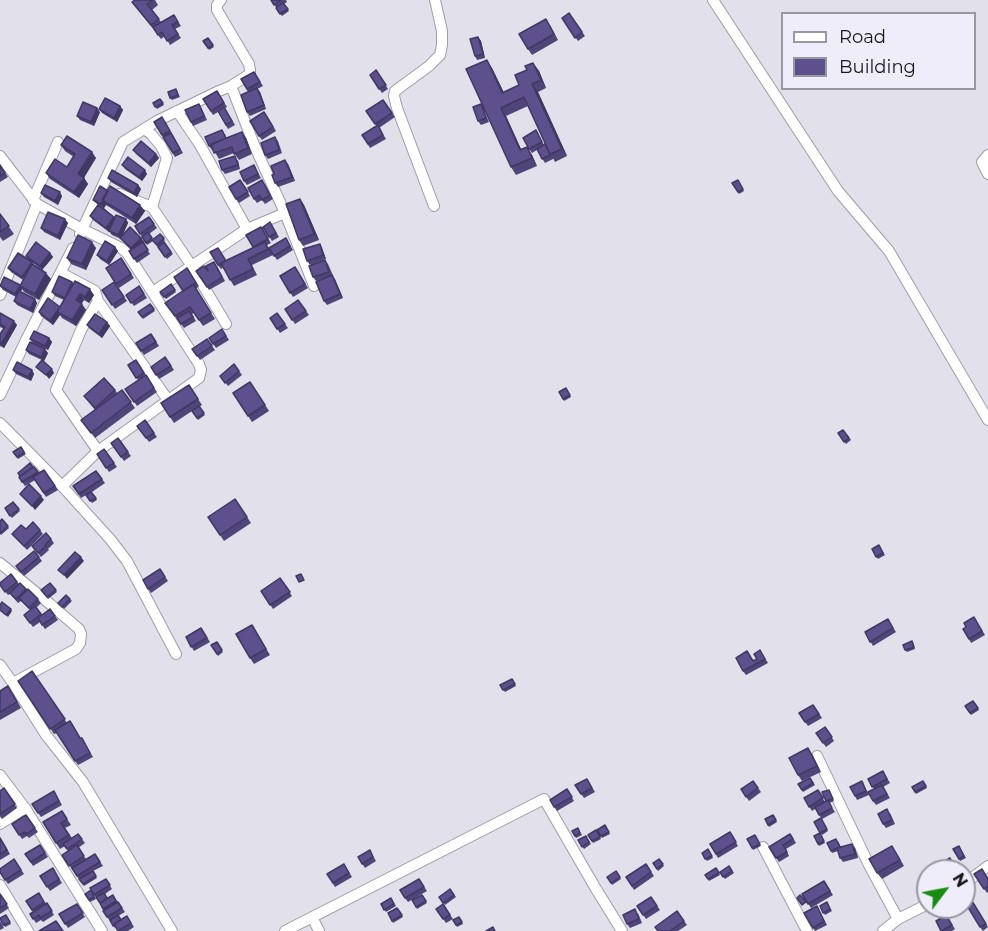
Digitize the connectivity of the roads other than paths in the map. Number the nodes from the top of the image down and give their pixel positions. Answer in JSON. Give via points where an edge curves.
{"nodes":[{"id":1,"x":221,"y":0,"type":"edge"},
{"id":2,"x":435,"y":0,"type":"edge"},
{"id":3,"x":713,"y":0,"type":"edge"},
{"id":4,"x":231,"y":86,"type":"junction"},
{"id":5,"x":177,"y":111,"type":"junction"},
{"id":6,"x":144,"y":129,"type":"junction"},
{"id":7,"x":58,"y":142,"type":"dead end"},
{"id":8,"x":988,"y":155,"type":"edge"},
{"id":9,"x":0,"y":156,"type":"edge"},
{"id":10,"x":988,"y":174,"type":"edge"},
{"id":11,"x":102,"y":187,"type":"junction"},
{"id":12,"x":35,"y":202,"type":"junction"},
{"id":13,"x":434,"y":206,"type":"dead end"},
{"id":14,"x":152,"y":207,"type":"junction"},
{"id":15,"x":285,"y":213,"type":"junction"},
{"id":16,"x":82,"y":229,"type":"junction"},
{"id":17,"x":247,"y":230,"type":"junction"},
{"id":18,"x":191,"y":266,"type":"junction"},
{"id":19,"x":61,"y":273,"type":"junction"},
{"id":20,"x":315,"y":286,"type":"edge"},
{"id":21,"x":153,"y":292,"type":"junction"},
{"id":22,"x":0,"y":295,"type":"edge"},
{"id":23,"x":98,"y":301,"type":"junction"},
{"id":24,"x":226,"y":324,"type":"dead end"},
{"id":25,"x":0,"y":394,"type":"edge"},
{"id":26,"x":168,"y":400,"type":"junction"},
{"id":27,"x":988,"y":420,"type":"edge"},
{"id":28,"x":0,"y":423,"type":"edge"},
{"id":29,"x":99,"y":451,"type":"junction"},
{"id":30,"x":62,"y":486,"type":"junction"},
{"id":31,"x":0,"y":563,"type":"edge"},
{"id":32,"x":176,"y":654,"type":"dead end"},
{"id":33,"x":0,"y":665,"type":"edge"},
{"id":34,"x":13,"y":682,"type":"junction"},
{"id":35,"x":817,"y":756,"type":"dead end"},
{"id":36,"x":0,"y":775,"type":"edge"},
{"id":37,"x":25,"y":808,"type":"junction"},
{"id":38,"x":0,"y":824,"type":"edge"},
{"id":39,"x":763,"y":847,"type":"dead end"},
{"id":40,"x":0,"y":885,"type":"edge"},
{"id":41,"x":916,"y":910,"type":"edge"},
{"id":42,"x":312,"y":917,"type":"junction"},
{"id":43,"x":898,"y":920,"type":"junction"},
{"id":44,"x":28,"y":931,"type":"edge"},
{"id":45,"x":102,"y":931,"type":"edge"},
{"id":46,"x":172,"y":931,"type":"edge"},
{"id":47,"x":285,"y":931,"type":"edge"},
{"id":48,"x":319,"y":931,"type":"edge"},
{"id":49,"x":622,"y":931,"type":"edge"},
{"id":50,"x":807,"y":931,"type":"edge"},
{"id":51,"x":883,"y":931,"type":"edge"}],
"edges":[{"from":1,"to":4,"type":"street","via":[[217,10],[250,70],[250,74]]},
{"from":2,"to":13,"type":"street","via":[[441,31],[440,55],[395,91],[394,96]]},
{"from":3,"to":27,"type":"street","via":[[838,191],[889,251]]},
{"from":4,"to":5,"type":"street"},
{"from":4,"to":15,"type":"street"},
{"from":5,"to":6,"type":"street"},
{"from":5,"to":17,"type":"street"},
{"from":6,"to":11,"type":"street","via":[[123,142]]},
{"from":6,"to":14,"type":"street","via":[[167,158]]},
{"from":7,"to":12,"type":"street"},
{"from":8,"to":10,"type":"street","via":[[982,162]]},
{"from":9,"to":12,"type":"street"},
{"from":11,"to":14,"type":"street"},
{"from":11,"to":16,"type":"street"},
{"from":12,"to":16,"type":"street"},
{"from":12,"to":22,"type":"street"},
{"from":14,"to":18,"type":"street"},
{"from":15,"to":17,"type":"street"},
{"from":15,"to":20,"type":"street"},
{"from":16,"to":19,"type":"street"},
{"from":16,"to":21,"type":"street","via":[[127,253]]},
{"from":17,"to":18,"type":"street"},
{"from":18,"to":21,"type":"street"},
{"from":18,"to":24,"type":"street"},
{"from":19,"to":23,"type":"street","via":[[95,291]]},
{"from":19,"to":25,"type":"street"},
{"from":21,"to":26,"type":"street","via":[[201,370],[199,378]]},
{"from":23,"to":26,"type":"street"},
{"from":23,"to":29,"type":"street","via":[[56,390]]},
{"from":26,"to":29,"type":"street"},
{"from":28,"to":30,"type":"street"},
{"from":29,"to":30,"type":"street"},
{"from":30,"to":32,"type":"street","via":[[127,561]]},
{"from":31,"to":34,"type":"street","via":[[81,634],[76,649]]},
{"from":33,"to":34,"type":"street"},
{"from":34,"to":46,"type":"street","via":[[46,735],[83,782]]},
{"from":35,"to":43,"type":"street"},
{"from":36,"to":37,"type":"street"},
{"from":37,"to":38,"type":"street"},
{"from":37,"to":45,"type":"street"},
{"from":39,"to":50,"type":"street"},
{"from":40,"to":44,"type":"street"},
{"from":41,"to":43,"type":"street"},
{"from":42,"to":47,"type":"street"},
{"from":42,"to":48,"type":"street"},
{"from":42,"to":49,"type":"street","via":[[544,800]]},
{"from":43,"to":51,"type":"street"}]}
